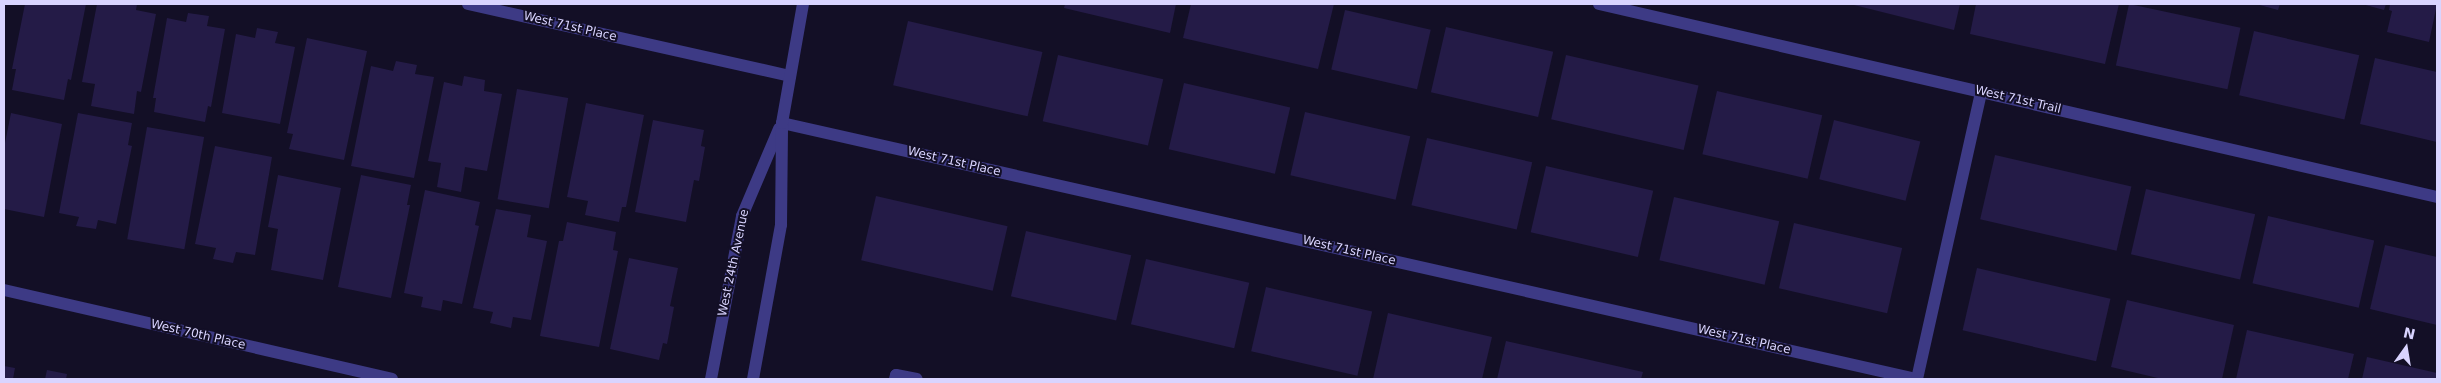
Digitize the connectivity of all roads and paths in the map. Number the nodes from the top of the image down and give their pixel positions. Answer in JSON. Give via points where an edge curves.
{"nodes":[{"id":1,"x":468,"y":4,"type":"edge"},
{"id":2,"x":803,"y":4,"type":"edge"},
{"id":3,"x":1599,"y":4,"type":"edge"},
{"id":4,"x":790,"y":76,"type":"junction"},
{"id":5,"x":1981,"y":92,"type":"junction"},
{"id":6,"x":782,"y":123,"type":"junction"},
{"id":7,"x":2437,"y":197,"type":"edge"},
{"id":8,"x":4,"y":290,"type":"edge"},
{"id":9,"x":392,"y":379,"type":"edge"},
{"id":10,"x":711,"y":379,"type":"edge"},
{"id":11,"x":753,"y":379,"type":"edge"},
{"id":12,"x":895,"y":379,"type":"edge"},
{"id":13,"x":917,"y":379,"type":"edge"},
{"id":14,"x":1917,"y":379,"type":"edge"}],
"edges":[{"from":1,"to":4,"type":"street","name":"West 71st Place"},
{"from":2,"to":4,"type":"street","name":"West 24th Avenue"},
{"from":3,"to":5,"type":"street","name":"West 71st Trail"},
{"from":4,"to":6,"type":"street","name":"West 24th Avenue"},
{"from":5,"to":7,"type":"street","name":"West 71st Trail"},
{"from":5,"to":14,"type":"street"},
{"from":6,"to":10,"type":"street","name":"West 24th Avenue","via":[[742,216]]},
{"from":6,"to":11,"type":"street","name":"West 24th Avenue","via":[[781,225]]},
{"from":6,"to":14,"type":"street","name":"West 71st Place"},
{"from":8,"to":9,"type":"street","name":"West 70th Place"},
{"from":12,"to":13,"type":"street","via":[[896,375]]}]}
